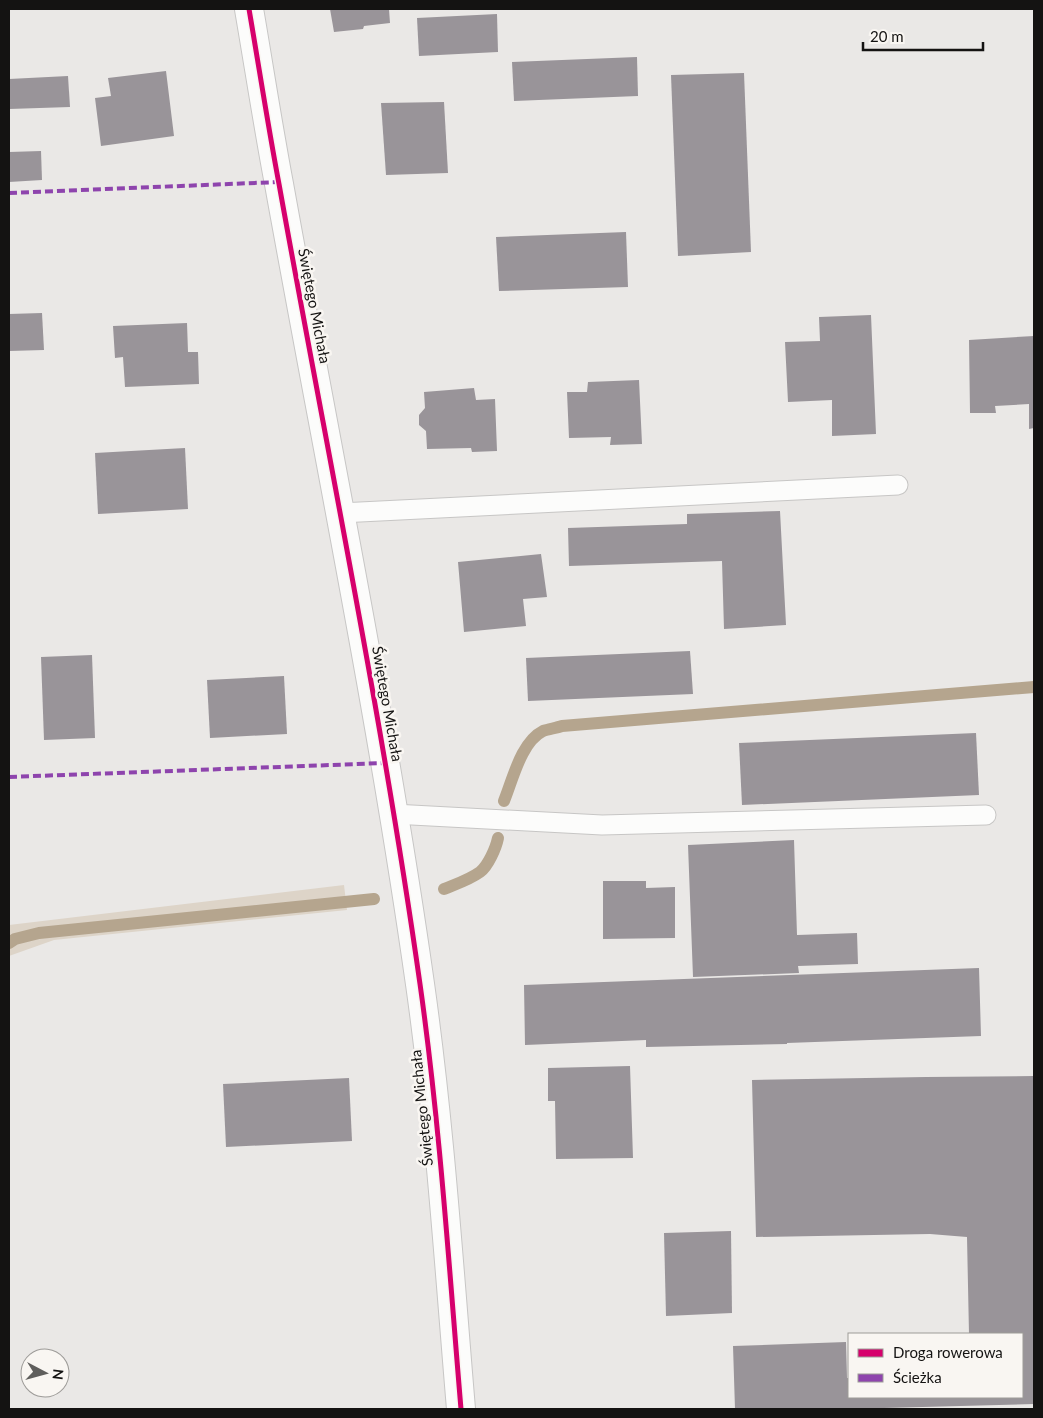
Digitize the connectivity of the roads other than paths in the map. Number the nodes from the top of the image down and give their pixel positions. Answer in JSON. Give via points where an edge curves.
{"nodes":[{"id":1,"x":249,"y":9,"type":"edge"},
{"id":2,"x":898,"y":485,"type":"dead end"},
{"id":3,"x":340,"y":512,"type":"junction"},
{"id":4,"x":394,"y":814,"type":"junction"},
{"id":5,"x":986,"y":815,"type":"dead end"},
{"id":6,"x":461,"y":1409,"type":"edge"}],
"edges":[{"from":1,"to":3,"type":"street","name":"Świętego Michała"},
{"from":2,"to":3,"type":"lane"},
{"from":3,"to":4,"type":"street","name":"Świętego Michała"},
{"from":4,"to":5,"type":"lane","via":[[602,825]]},
{"from":4,"to":6,"type":"street","name":"Świętego Michała","via":[[420,986],[438,1138]]}]}
